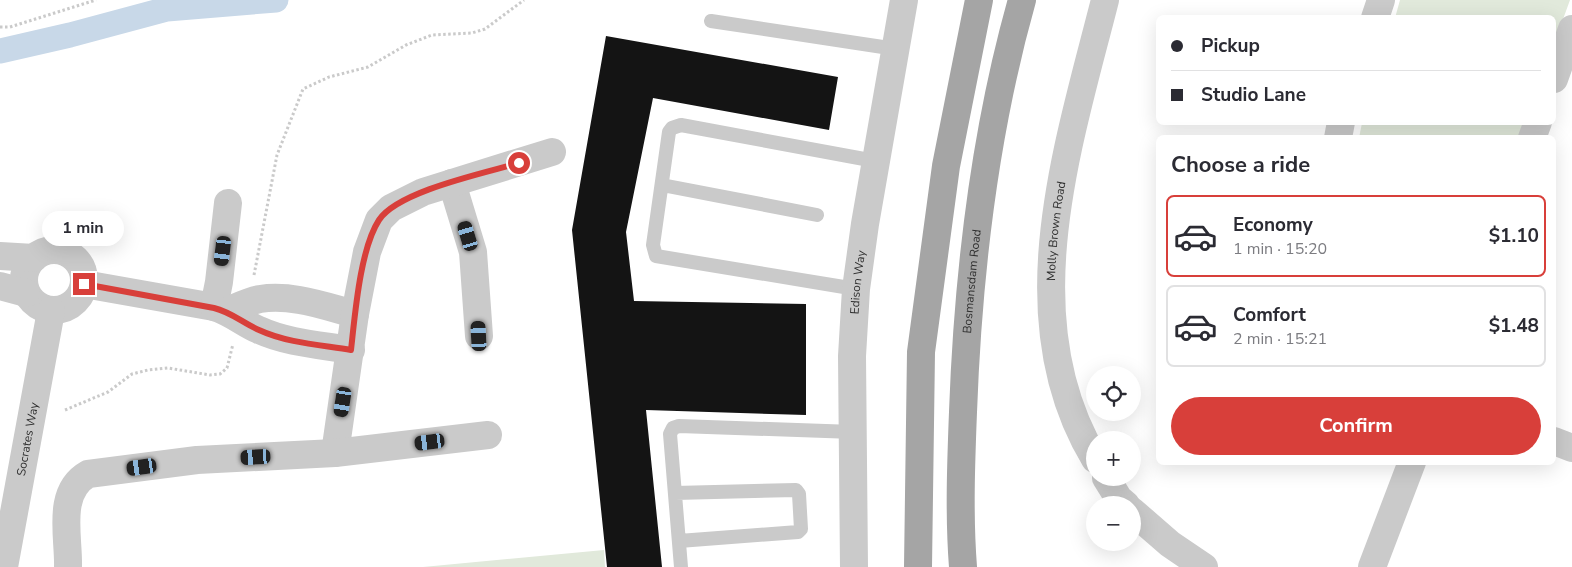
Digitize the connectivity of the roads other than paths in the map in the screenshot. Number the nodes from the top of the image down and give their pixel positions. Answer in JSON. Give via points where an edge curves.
{"nodes":[{"id":1,"x":904,"y":0,"type":"edge"},
{"id":2,"x":979,"y":0,"type":"edge"},
{"id":3,"x":1022,"y":0,"type":"edge"},
{"id":4,"x":1105,"y":0,"type":"edge"},
{"id":5,"x":1381,"y":0,"type":"edge"},
{"id":6,"x":1376,"y":15,"type":"edge"},
{"id":7,"x":711,"y":20,"type":"dead end"},
{"id":8,"x":1572,"y":29,"type":"edge"},
{"id":9,"x":896,"y":49,"type":"junction"},
{"id":10,"x":1556,"y":73,"type":"edge"},
{"id":11,"x":552,"y":152,"type":"dead end"},
{"id":12,"x":875,"y":162,"type":"junction"},
{"id":13,"x":452,"y":183,"type":"junction"},
{"id":14,"x":662,"y":185,"type":"junction"},
{"id":15,"x":228,"y":203,"type":"dead end"},
{"id":16,"x":817,"y":215,"type":"dead end"},
{"id":17,"x":0,"y":256,"type":"edge"},
{"id":18,"x":34,"y":258,"type":"junction"},
{"id":19,"x":84,"y":284,"type":"junction"},
{"id":20,"x":0,"y":286,"type":"edge"},
{"id":21,"x":856,"y":289,"type":"junction"},
{"id":22,"x":26,"y":293,"type":"junction"},
{"id":23,"x":51,"y":310,"type":"junction"},
{"id":24,"x":230,"y":310,"type":"junction"},
{"id":25,"x":355,"y":314,"type":"junction"},
{"id":26,"x":479,"y":336,"type":"dead end"},
{"id":27,"x":351,"y":350,"type":"junction"},
{"id":28,"x":854,"y":432,"type":"junction"},
{"id":29,"x":488,"y":435,"type":"dead end"},
{"id":30,"x":1086,"y":439,"type":"edge"},
{"id":31,"x":1556,"y":442,"type":"edge"},
{"id":32,"x":1572,"y":448,"type":"edge"},
{"id":33,"x":335,"y":454,"type":"junction"},
{"id":34,"x":1411,"y":465,"type":"edge"},
{"id":35,"x":675,"y":493,"type":"junction"},
{"id":36,"x":1141,"y":519,"type":"edge"},
{"id":37,"x":679,"y":541,"type":"junction"},
{"id":38,"x":4,"y":567,"type":"edge"},
{"id":39,"x":68,"y":567,"type":"edge"},
{"id":40,"x":682,"y":567,"type":"edge"},
{"id":41,"x":854,"y":567,"type":"edge"},
{"id":42,"x":918,"y":567,"type":"edge"},
{"id":43,"x":964,"y":567,"type":"edge"},
{"id":44,"x":1204,"y":567,"type":"edge"},
{"id":45,"x":1372,"y":567,"type":"edge"}],
"edges":[{"from":1,"to":9,"type":"street","name":"Edison Way"},
{"from":2,"to":42,"type":"main road","via":[[946,166],[921,352]]},
{"from":3,"to":43,"type":"main road","name":"Bosmansdam Road","via":[[1004,66],[987,151],[966,341],[961,470]]},
{"from":4,"to":30,"type":"street","name":"Molly Brown Road","via":[[1066,154],[1053,236],[1051,321],[1062,385]]},
{"from":5,"to":6,"type":"street"},
{"from":7,"to":9,"type":"lane"},
{"from":8,"to":10,"type":"street"},
{"from":9,"to":12,"type":"street","name":"Edison Way"},
{"from":11,"to":13,"type":"street"},
{"from":12,"to":14,"type":"lane","via":[[675,126],[669,132]]},
{"from":12,"to":21,"type":"street","name":"Edison Way"},
{"from":13,"to":25,"type":"street","via":[[423,192],[391,208],[380,220],[367,252]]},
{"from":13,"to":26,"type":"street","via":[[473,252]]},
{"from":14,"to":16,"type":"lane"},
{"from":14,"to":21,"type":"lane","via":[[652,246],[660,258]]},
{"from":15,"to":24,"type":"street","via":[[219,282]]},
{"from":17,"to":18,"type":"street"},
{"from":18,"to":19,"type":"street","via":[[50,250],[68,254],[80,266]]},
{"from":18,"to":22,"type":"street","via":[[24,274]]},
{"from":19,"to":23,"type":"street","via":[[76,301],[60,310]]},
{"from":19,"to":24,"type":"street"},
{"from":20,"to":22,"type":"street"},
{"from":21,"to":28,"type":"street","name":"Edison Way","via":[[852,356]]},
{"from":22,"to":23,"type":"street","via":[[32,302]]},
{"from":23,"to":38,"type":"street","name":"Socrates Way"},
{"from":24,"to":25,"type":"street","via":[[258,299],[294,300]]},
{"from":24,"to":27,"type":"street","via":[[259,330],[275,336]]},
{"from":25,"to":27,"type":"street"},
{"from":27,"to":33,"type":"street"},
{"from":28,"to":35,"type":"lane","via":[[678,426],[670,434]]},
{"from":28,"to":41,"type":"street","name":"Edison Way"},
{"from":29,"to":33,"type":"street"},
{"from":31,"to":32,"type":"street"},
{"from":33,"to":39,"type":"street","via":[[197,460],[88,474],[73,486],[68,501]]},
{"from":34,"to":45,"type":"street"},
{"from":35,"to":37,"type":"lane"},
{"from":35,"to":37,"type":"lane","via":[[796,490],[799,494],[801,529],[798,532]]},
{"from":36,"to":44,"type":"street"},
{"from":37,"to":40,"type":"lane"}]}
